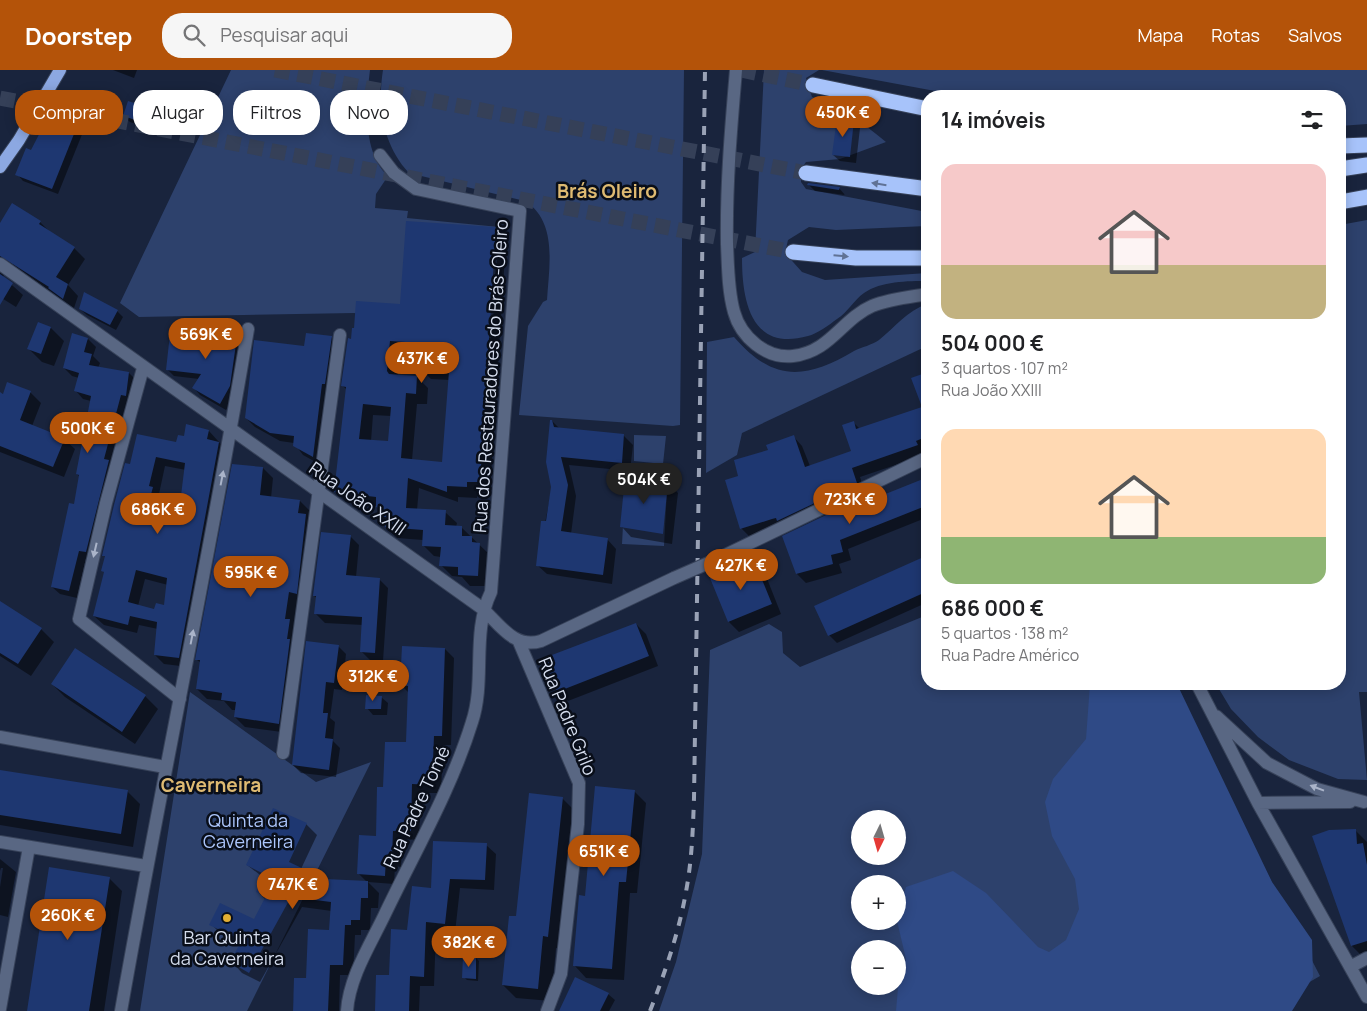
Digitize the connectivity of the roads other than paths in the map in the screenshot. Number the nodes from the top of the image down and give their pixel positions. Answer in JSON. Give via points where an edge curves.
{"nodes":[{"id":1,"x":60,"y":70,"type":"edge"},
{"id":2,"x":736,"y":70,"type":"edge"},
{"id":3,"x":813,"y":85,"type":"tunnel mouth"},
{"id":4,"x":921,"y":108,"type":"edge"},
{"id":5,"x":1367,"y":145,"type":"edge"},
{"id":6,"x":1346,"y":146,"type":"edge"},
{"id":7,"x":380,"y":155,"type":"dead end"},
{"id":8,"x":1367,"y":165,"type":"edge"},
{"id":9,"x":0,"y":167,"type":"edge"},
{"id":10,"x":1346,"y":168,"type":"edge"},
{"id":11,"x":806,"y":173,"type":"tunnel mouth"},
{"id":12,"x":921,"y":188,"type":"edge"},
{"id":13,"x":1367,"y":197,"type":"edge"},
{"id":14,"x":1346,"y":201,"type":"edge"},
{"id":15,"x":793,"y":252,"type":"tunnel mouth"},
{"id":16,"x":921,"y":258,"type":"edge"},
{"id":17,"x":0,"y":264,"type":"edge"},
{"id":18,"x":921,"y":295,"type":"edge"},
{"id":19,"x":248,"y":329,"type":"dead end"},
{"id":20,"x":340,"y":335,"type":"dead end"},
{"id":21,"x":143,"y":368,"type":"junction"},
{"id":22,"x":231,"y":430,"type":"junction"},
{"id":23,"x":921,"y":459,"type":"edge"},
{"id":24,"x":319,"y":492,"type":"junction"},
{"id":25,"x":483,"y":609,"type":"junction"},
{"id":26,"x":519,"y":642,"type":"junction"},
{"id":27,"x":1200,"y":690,"type":"edge"},
{"id":28,"x":180,"y":699,"type":"junction"},
{"id":29,"x":1210,"y":710,"type":"junction"},
{"id":30,"x":0,"y":737,"type":"edge"},
{"id":31,"x":283,"y":753,"type":"dead end"},
{"id":32,"x":165,"y":766,"type":"junction"},
{"id":33,"x":1366,"y":802,"type":"edge"},
{"id":34,"x":1258,"y":803,"type":"junction"},
{"id":35,"x":0,"y":842,"type":"edge"},
{"id":36,"x":29,"y":847,"type":"junction"},
{"id":37,"x":146,"y":866,"type":"junction"},
{"id":38,"x":1367,"y":958,"type":"edge"},
{"id":39,"x":1350,"y":967,"type":"junction"},
{"id":40,"x":1367,"y":997,"type":"edge"},
{"id":41,"x":0,"y":1009,"type":"edge"},
{"id":42,"x":121,"y":1011,"type":"edge"},
{"id":43,"x":347,"y":1011,"type":"edge"},
{"id":44,"x":547,"y":1011,"type":"edge"}],
"edges":[{"from":1,"to":9,"type":"main road"},
{"from":2,"to":18,"type":"street","via":[[729,153],[728,268],[734,313],[744,331],[759,348],[776,355],[793,356],[830,341],[871,306]]},
{"from":3,"to":4,"type":"highway"},
{"from":5,"to":6,"type":"highway"},
{"from":7,"to":25,"type":"street","name":"Rua dos Restauradores do Brás-Oleiro","via":[[394,173],[416,188],[520,211],[492,592]]},
{"from":8,"to":10,"type":"highway"},
{"from":12,"to":11,"type":"highway","one_way":true},
{"from":13,"to":14,"type":"highway"},
{"from":15,"to":16,"type":"highway","one_way":true,"via":[[856,258]]},
{"from":17,"to":21,"type":"street","name":"Rua João XXIII"},
{"from":19,"to":22,"type":"street"},
{"from":20,"to":24,"type":"street"},
{"from":21,"to":22,"type":"street","name":"Rua João XXIII"},
{"from":21,"to":28,"type":"street","one_way":true,"via":[[106,503],[79,620]]},
{"from":22,"to":24,"type":"street","name":"Rua João XXIII"},
{"from":28,"to":22,"type":"street","one_way":true},
{"from":23,"to":26,"type":"street","bridge":true,"via":[[542,641],[532,644]]},
{"from":24,"to":25,"type":"street","name":"Rua João XXIII"},
{"from":24,"to":31,"type":"street"},
{"from":25,"to":26,"type":"street","name":"Rua João XXIII"},
{"from":25,"to":43,"type":"street","name":"Rua Padre Tomé","via":[[473,721],[440,800],[367,950],[348,996]]},
{"from":26,"to":44,"type":"street","name":"Rua Padre Grilo","via":[[579,783],[578,824],[561,974]]},
{"from":27,"to":29,"type":"street"},
{"from":28,"to":32,"type":"street"},
{"from":33,"to":29,"type":"street","one_way":true,"via":[[1317,789],[1267,763]]},
{"from":29,"to":34,"type":"street"},
{"from":30,"to":32,"type":"street"},
{"from":32,"to":37,"type":"street"},
{"from":33,"to":34,"type":"street"},
{"from":34,"to":39,"type":"street"},
{"from":35,"to":36,"type":"street"},
{"from":36,"to":37,"type":"street"},
{"from":36,"to":41,"type":"street"},
{"from":37,"to":42,"type":"street"},
{"from":38,"to":39,"type":"street"},
{"from":39,"to":40,"type":"street"}]}
